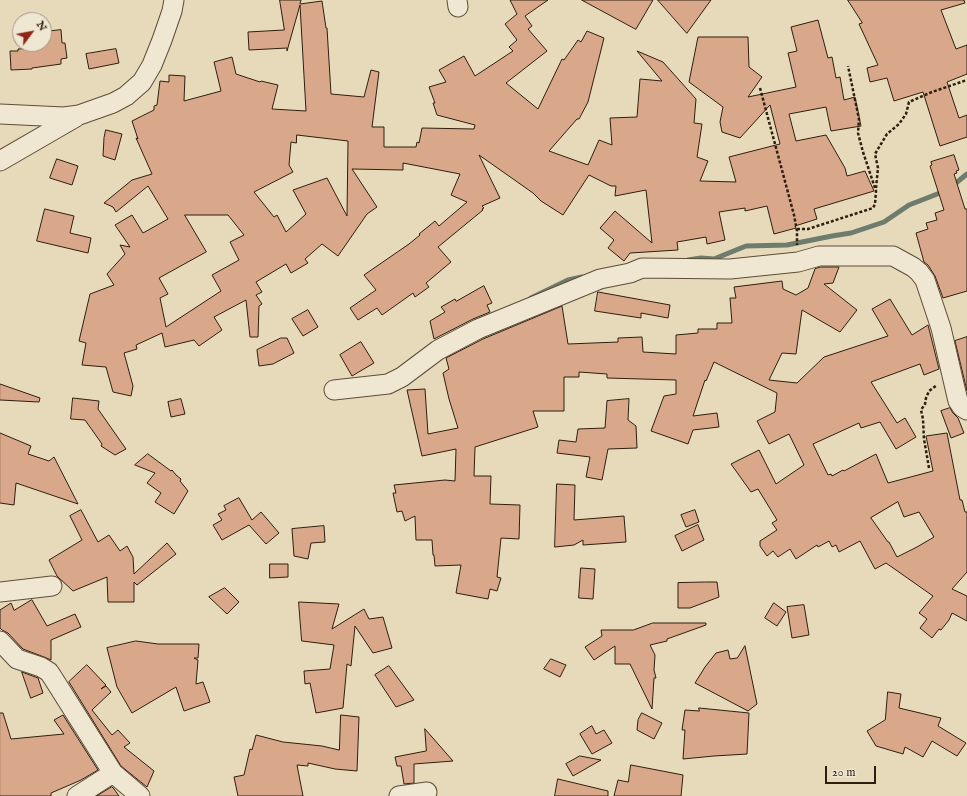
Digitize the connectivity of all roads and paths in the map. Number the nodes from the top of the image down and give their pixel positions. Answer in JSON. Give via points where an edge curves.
{"nodes":[{"id":1,"x":174,"y":0,"type":"edge"},
{"id":2,"x":848,"y":66,"type":"dead end"},
{"id":3,"x":967,"y":80,"type":"edge"},
{"id":4,"x":760,"y":88,"type":"dead end"},
{"id":5,"x":0,"y":114,"type":"edge"},
{"id":6,"x":79,"y":115,"type":"junction"},
{"id":7,"x":0,"y":161,"type":"edge"},
{"id":8,"x":876,"y":191,"type":"junction"},
{"id":9,"x":952,"y":374,"type":"junction"},
{"id":10,"x":334,"y":390,"type":"dead end"},
{"id":11,"x":967,"y":410,"type":"edge"},
{"id":12,"x":930,"y":468,"type":"dead end"},
{"id":13,"x":52,"y":586,"type":"dead end"},
{"id":14,"x":0,"y":592,"type":"edge"},
{"id":15,"x":0,"y":641,"type":"edge"},
{"id":16,"x":113,"y":773,"type":"junction"},
{"id":17,"x":427,"y":792,"type":"dead end"},
{"id":18,"x":77,"y":796,"type":"edge"},
{"id":19,"x":140,"y":796,"type":"edge"},
{"id":20,"x":399,"y":796,"type":"edge"}],
"edges":[{"from":1,"to":6,"type":"street","via":[[162,40],[142,82],[113,103]]},
{"from":2,"to":8,"type":"path","via":[[859,119],[858,133]]},
{"from":3,"to":8,"type":"path","via":[[909,102],[906,114],[887,134],[875,154],[878,168]]},
{"from":4,"to":8,"type":"path","via":[[797,230],[808,229],[873,208]]},
{"from":5,"to":6,"type":"street","via":[[64,117]]},
{"from":6,"to":7,"type":"street"},
{"from":9,"to":10,"type":"street","via":[[941,328],[925,280],[919,272],[893,256],[819,256],[798,262],[730,269],[642,268],[600,279],[478,329],[438,350],[402,377],[388,384]]},
{"from":9,"to":11,"type":"street","via":[[958,401]]},
{"from":9,"to":12,"type":"path","via":[[944,377],[929,391],[921,410]]},
{"from":13,"to":14,"type":"street"},
{"from":15,"to":16,"type":"street","via":[[17,659],[49,672]]},
{"from":16,"to":18,"type":"street"},
{"from":16,"to":19,"type":"street"},
{"from":17,"to":20,"type":"street"}]}
